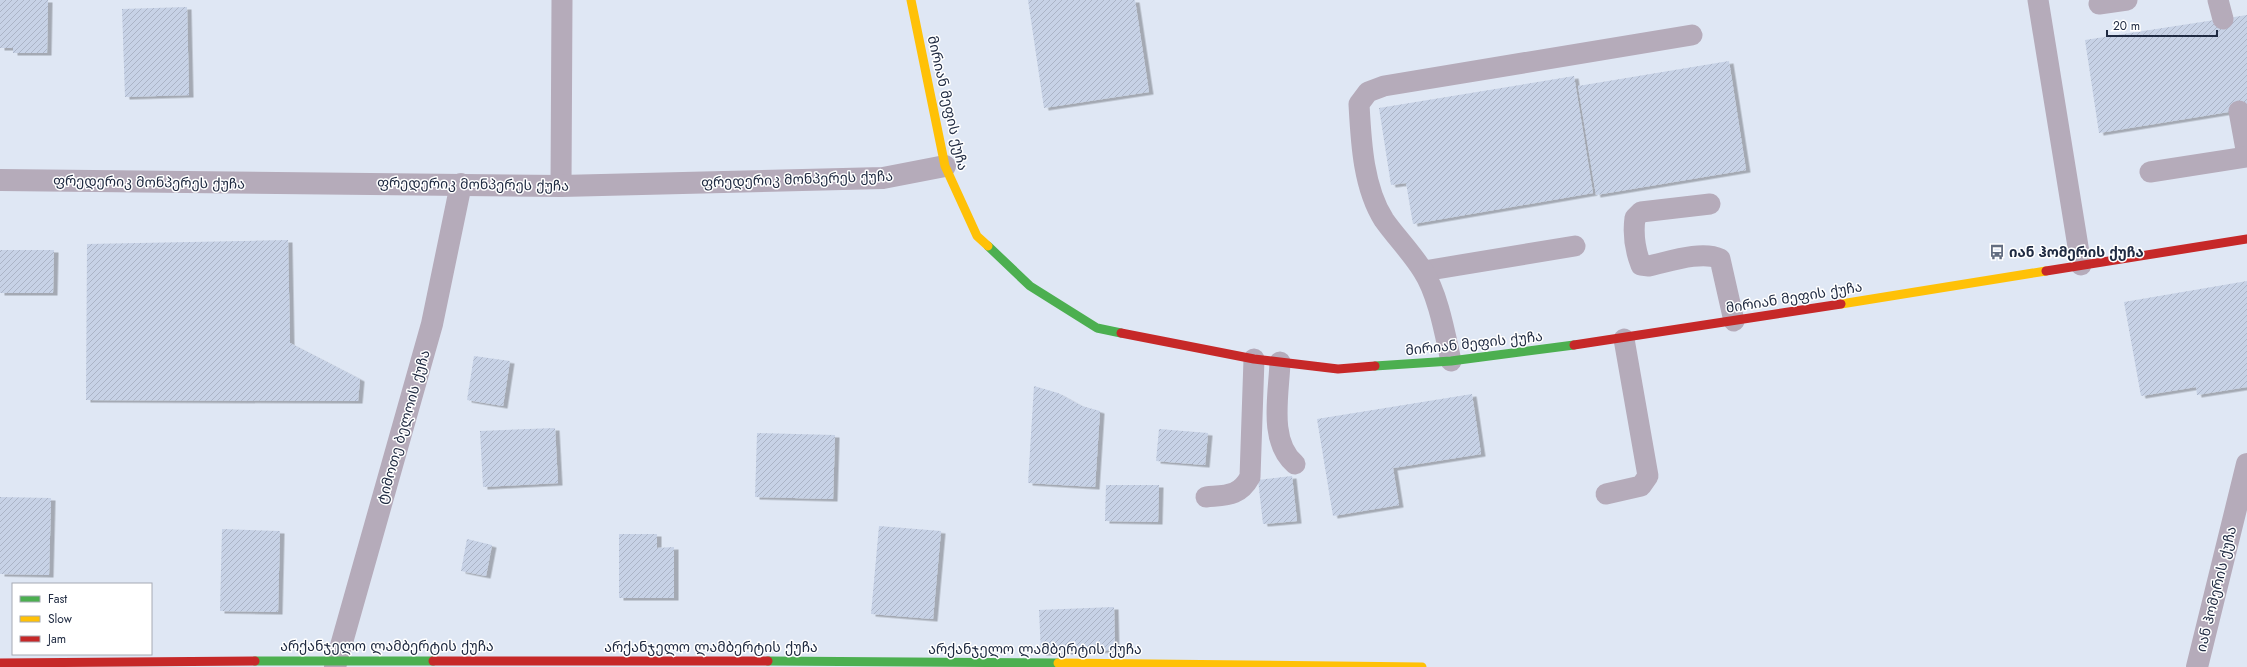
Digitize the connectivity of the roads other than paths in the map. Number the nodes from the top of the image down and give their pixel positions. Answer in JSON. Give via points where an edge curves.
{"nodes":[{"id":1,"x":562,"y":0,"type":"edge"},
{"id":2,"x":911,"y":0,"type":"edge"},
{"id":3,"x":2038,"y":0,"type":"edge"},
{"id":4,"x":2127,"y":0,"type":"edge"},
{"id":5,"x":2099,"y":4,"type":"dead end"},
{"id":6,"x":1692,"y":35,"type":"dead end"},
{"id":7,"x":2239,"y":111,"type":"dead end"},
{"id":8,"x":2247,"y":156,"type":"edge"},
{"id":9,"x":945,"y":166,"type":"junction"},
{"id":10,"x":2150,"y":172,"type":"dead end"},
{"id":11,"x":0,"y":180,"type":"edge"},
{"id":12,"x":461,"y":184,"type":"junction"},
{"id":13,"x":561,"y":186,"type":"junction"},
{"id":14,"x":1710,"y":204,"type":"dead end"},
{"id":15,"x":2247,"y":239,"type":"edge"},
{"id":16,"x":1574,"y":246,"type":"dead end"},
{"id":17,"x":2081,"y":265,"type":"junction"},
{"id":18,"x":1424,"y":272,"type":"junction"},
{"id":19,"x":1734,"y":321,"type":"junction"},
{"id":20,"x":1624,"y":339,"type":"junction"},
{"id":21,"x":1254,"y":359,"type":"junction"},
{"id":22,"x":1451,"y":361,"type":"junction"},
{"id":23,"x":1280,"y":362,"type":"junction"},
{"id":24,"x":1295,"y":464,"type":"dead end"},
{"id":25,"x":2247,"y":464,"type":"edge"},
{"id":26,"x":1606,"y":494,"type":"dead end"},
{"id":27,"x":1206,"y":497,"type":"dead end"},
{"id":28,"x":0,"y":663,"type":"edge"},
{"id":29,"x":336,"y":663,"type":"edge"},
{"id":30,"x":1422,"y":667,"type":"edge"},
{"id":31,"x":2197,"y":667,"type":"edge"}],
"edges":[{"from":1,"to":13,"type":"lane"},
{"from":2,"to":9,"type":"street","name":"მირიან მეფის ქუჩა"},
{"from":3,"to":17,"type":"lane"},
{"from":4,"to":5,"type":"lane"},
{"from":6,"to":18,"type":"lane","via":[[1392,85],[1368,92],[1359,104],[1364,159],[1371,190],[1383,218]]},
{"from":7,"to":8,"type":"lane"},
{"from":8,"to":10,"type":"lane"},
{"from":9,"to":13,"type":"street","name":"ფრედერიკ მონპერეს ქუჩა","via":[[883,178]]},
{"from":9,"to":21,"type":"street","name":"მირიან მეფის ქუჩა","via":[[977,236],[1030,286],[1097,328]]},
{"from":11,"to":12,"type":"street","name":"ფრედერიკ მონპერეს ქუჩა"},
{"from":12,"to":13,"type":"street","name":"ფრედერიკ მონპერეს ქუჩა"},
{"from":12,"to":29,"type":"street","name":"ტიმოთე ბელოის ქუჩა","via":[[432,324]]},
{"from":14,"to":19,"type":"lane","via":[[1641,212],[1635,218],[1634,230],[1639,258],[1641,265],[1648,266],[1700,256],[1712,255],[1720,259]]},
{"from":15,"to":17,"type":"street","name":"მირიან მეფის ქუჩა"},
{"from":16,"to":18,"type":"lane"},
{"from":17,"to":19,"type":"street","name":"მირიან მეფის ქუჩა"},
{"from":18,"to":22,"type":"lane","via":[[1439,311]]},
{"from":19,"to":20,"type":"street","name":"მირიან მეფის ქუჩა"},
{"from":20,"to":22,"type":"street","name":"მირიან მეფის ქუჩა"},
{"from":20,"to":26,"type":"lane","via":[[1648,476],[1641,486]]},
{"from":21,"to":23,"type":"street","name":"მირიან მეფის ქუჩა"},
{"from":21,"to":27,"type":"lane","via":[[1250,477],[1244,488],[1236,493]]},
{"from":22,"to":23,"type":"street","name":"მირიან მეფის ქუჩა","via":[[1338,369]]},
{"from":23,"to":24,"type":"lane","via":[[1278,433],[1287,457]]},
{"from":25,"to":31,"type":"street","name":"იან ჰომერის ქუჩა"},
{"from":28,"to":29,"type":"street","name":"არქანჯელო ლამბერტის ქუჩა"},
{"from":29,"to":30,"type":"street","name":"არქანჯელო ლამბერტის ქუჩა","via":[[1075,662]]}]}
